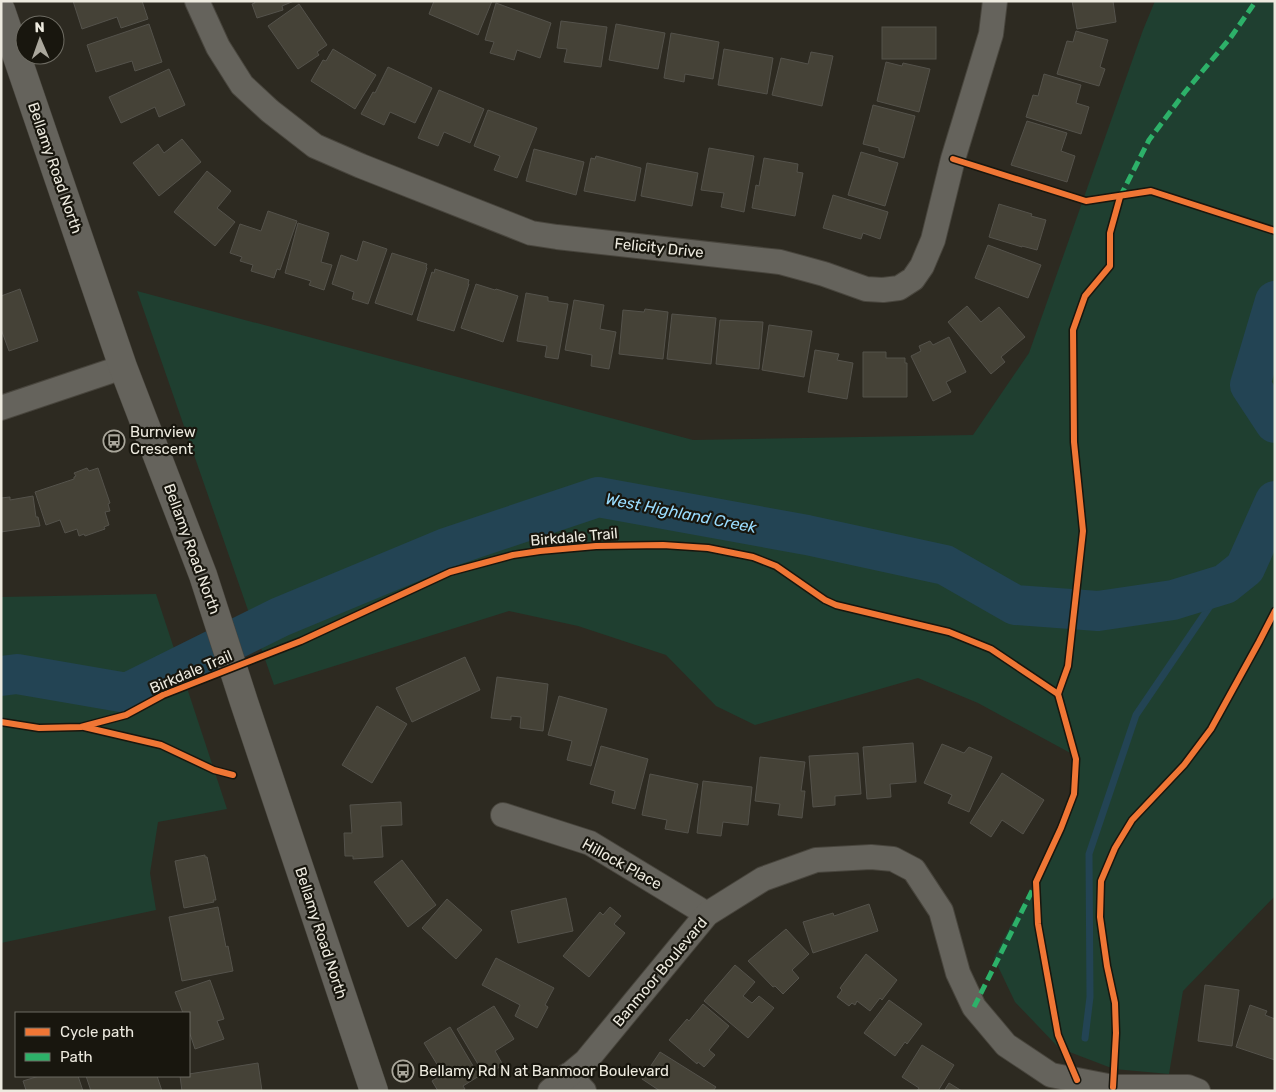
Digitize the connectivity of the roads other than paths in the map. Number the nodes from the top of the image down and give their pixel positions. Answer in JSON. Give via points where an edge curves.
{"nodes":[{"id":1,"x":197,"y":1,"type":"edge"},
{"id":2,"x":995,"y":1,"type":"edge"},
{"id":3,"x":1,"y":10,"type":"edge"},
{"id":4,"x":123,"y":367,"type":"junction"},
{"id":5,"x":1,"y":408,"type":"edge"},
{"id":6,"x":503,"y":815,"type":"dead end"},
{"id":7,"x":707,"y":914,"type":"junction"},
{"id":8,"x":576,"y":1083,"type":"edge"},
{"id":9,"x":374,"y":1091,"type":"edge"},
{"id":10,"x":550,"y":1091,"type":"edge"},
{"id":11,"x":1198,"y":1091,"type":"edge"}],
"edges":[{"from":1,"to":2,"type":"street","name":"Felicity Drive","via":[[218,47],[242,85],[315,146],[353,163],[531,232],[780,262],[866,289],[883,290],[899,288],[913,279],[933,240],[953,159],[991,34]]},
{"from":3,"to":4,"type":"street","name":"Bellamy Road North"},
{"from":4,"to":5,"type":"street"},
{"from":4,"to":9,"type":"street","name":"Bellamy Road North","via":[[203,575]]},
{"from":6,"to":7,"type":"street","name":"Hillock Place","via":[[590,843]]},
{"from":7,"to":8,"type":"street","name":"Banmoor Boulevard","via":[[586,1061]]},
{"from":7,"to":11,"type":"street","name":"Banmoor Boulevard","via":[[763,879],[816,860],[893,859],[914,870],[941,911],[958,972],[974,1007],[1006,1045],[1051,1075],[1113,1087],[1188,1087]]},
{"from":8,"to":10,"type":"street","name":"Banmoor Boulevard"}]}
